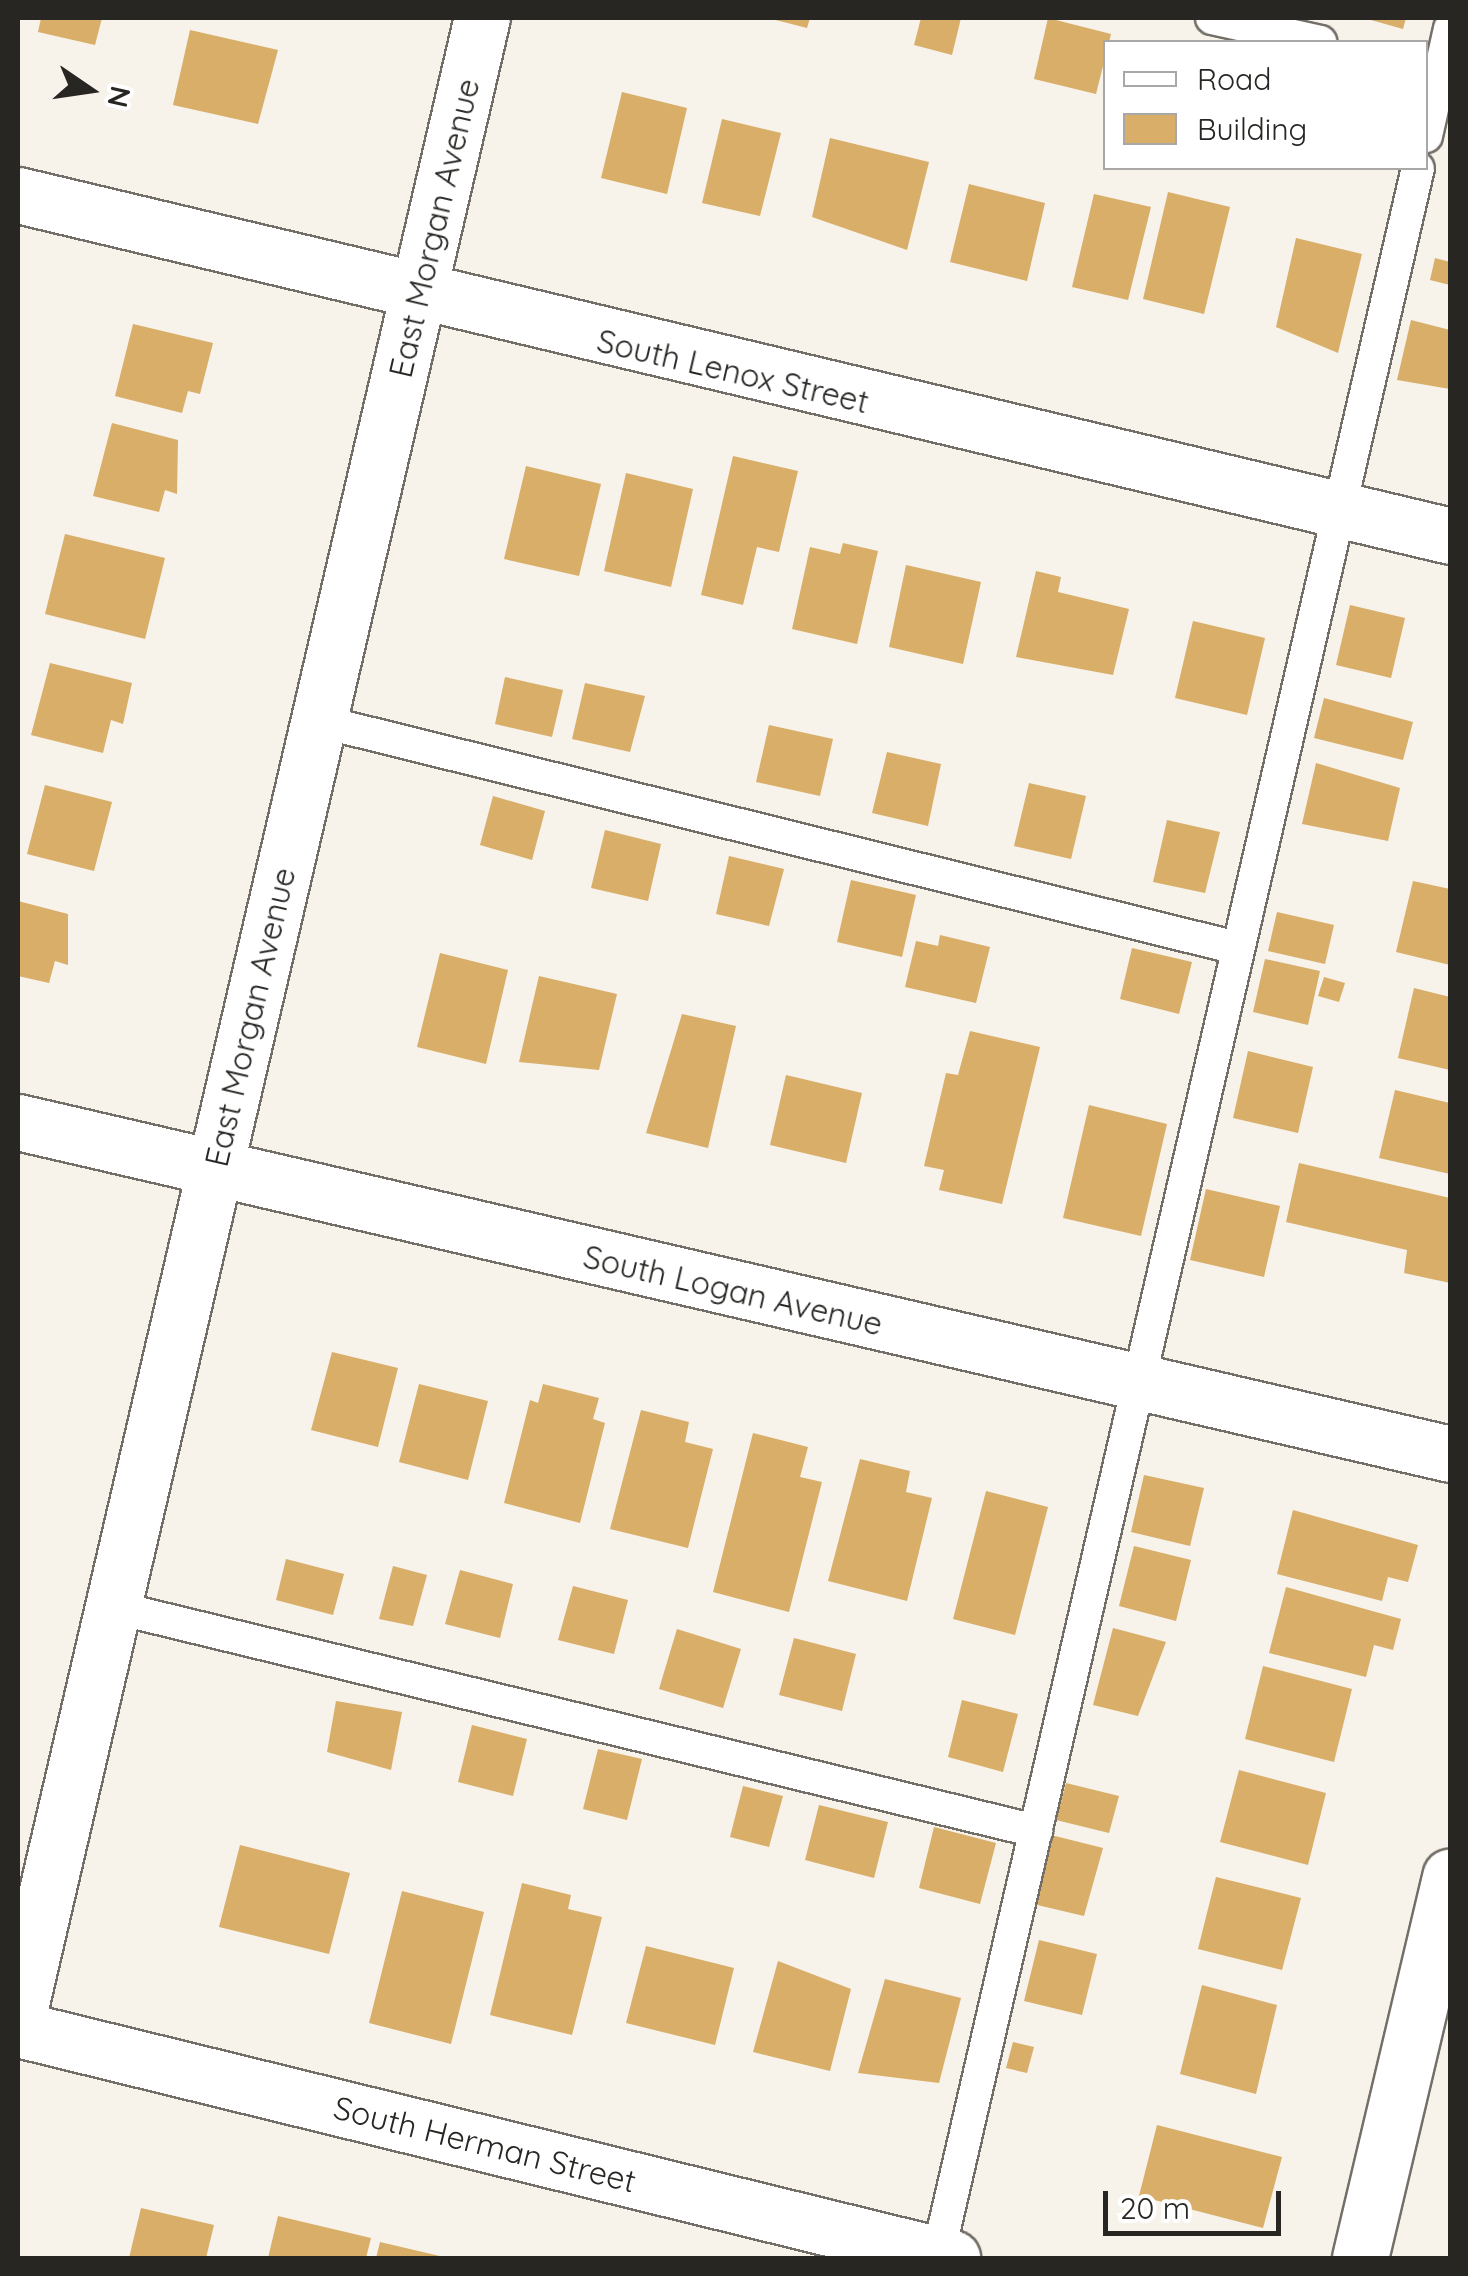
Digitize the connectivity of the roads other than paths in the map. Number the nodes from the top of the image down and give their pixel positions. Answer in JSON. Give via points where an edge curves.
{"nodes":[{"id":1,"x":482,"y":18,"type":"edge"},
{"id":2,"x":1212,"y":18,"type":"edge"},
{"id":3,"x":1450,"y":28,"type":"edge"},
{"id":4,"x":1311,"y":40,"type":"edge"},
{"id":5,"x":1433,"y":69,"type":"edge"},
{"id":6,"x":1428,"y":117,"type":"edge"},
{"id":7,"x":1418,"y":170,"type":"edge"},
{"id":8,"x":18,"y":195,"type":"edge"},
{"id":9,"x":418,"y":297,"type":"junction"},
{"id":10,"x":1336,"y":512,"type":"junction"},
{"id":11,"x":1450,"y":536,"type":"edge"},
{"id":12,"x":318,"y":721,"type":"junction"},
{"id":13,"x":1238,"y":948,"type":"junction"},
{"id":14,"x":18,"y":1122,"type":"edge"},
{"id":15,"x":215,"y":1170,"type":"junction"},
{"id":16,"x":1139,"y":1384,"type":"junction"},
{"id":17,"x":1450,"y":1454,"type":"edge"},
{"id":18,"x":113,"y":1607,"type":"junction"},
{"id":19,"x":1036,"y":1831,"type":"junction"},
{"id":20,"x":1450,"y":1876,"type":"edge"},
{"id":21,"x":18,"y":2016,"type":"edge"},
{"id":22,"x":18,"y":2030,"type":"edge"},
{"id":23,"x":931,"y":2256,"type":"edge"},
{"id":24,"x":1360,"y":2258,"type":"edge"}],
"edges":[{"from":1,"to":9,"type":"street","name":"East Morgan Avenue"},
{"from":2,"to":4,"type":"lane"},
{"from":3,"to":5,"type":"lane"},
{"from":5,"to":6,"type":"lane"},
{"from":7,"to":10,"type":"lane"},
{"from":8,"to":9,"type":"street","name":"South Lenox Street"},
{"from":9,"to":10,"type":"street","name":"South Lenox Street"},
{"from":9,"to":12,"type":"street","name":"East Morgan Avenue"},
{"from":10,"to":11,"type":"street","name":"South Lenox Street"},
{"from":10,"to":13,"type":"lane"},
{"from":12,"to":13,"type":"lane"},
{"from":12,"to":15,"type":"street","name":"East Morgan Avenue"},
{"from":13,"to":16,"type":"lane"},
{"from":14,"to":15,"type":"street","name":"South Logan Avenue"},
{"from":15,"to":16,"type":"street","name":"South Logan Avenue"},
{"from":15,"to":18,"type":"street","name":"East Morgan Avenue"},
{"from":16,"to":17,"type":"street","name":"South Logan Avenue"},
{"from":16,"to":19,"type":"lane"},
{"from":18,"to":19,"type":"lane"},
{"from":18,"to":21,"type":"street","name":"East Morgan Avenue"},
{"from":19,"to":23,"type":"lane"},
{"from":20,"to":24,"type":"street"},
{"from":22,"to":23,"type":"street","name":"South Herman Street"}]}
